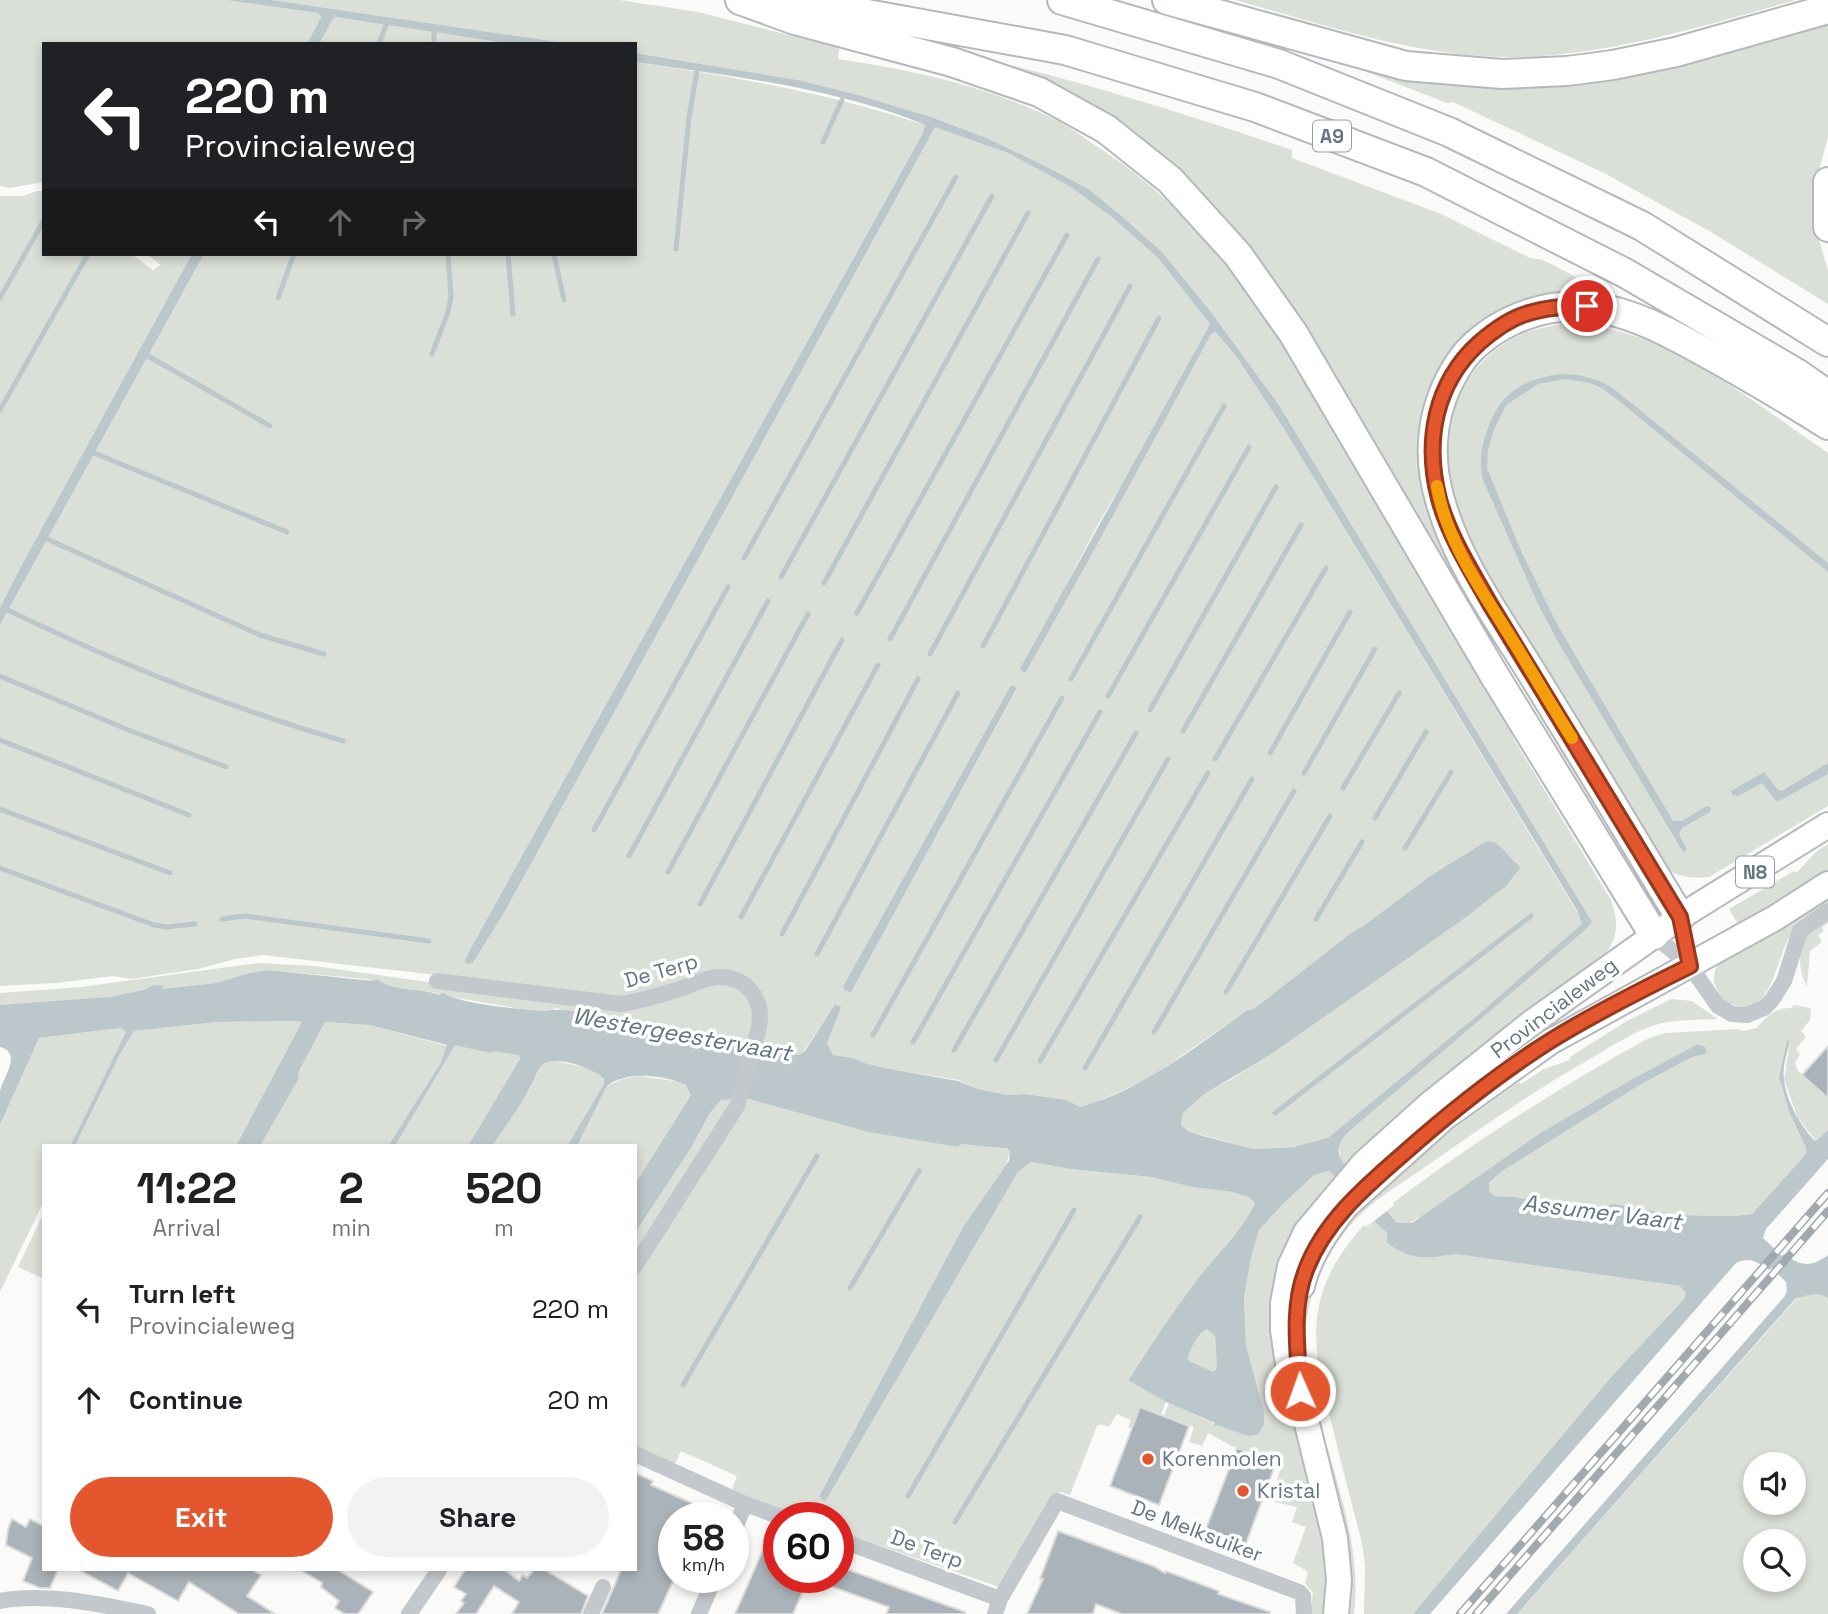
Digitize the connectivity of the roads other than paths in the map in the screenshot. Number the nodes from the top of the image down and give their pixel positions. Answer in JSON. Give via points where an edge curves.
{"nodes":[{"id":1,"x":740,"y":0,"type":"edge"},
{"id":2,"x":790,"y":0,"type":"edge"},
{"id":3,"x":1062,"y":0,"type":"edge"},
{"id":4,"x":1167,"y":0,"type":"edge"},
{"id":5,"x":1828,"y":9,"type":"edge"},
{"id":6,"x":1828,"y":183,"type":"edge"},
{"id":7,"x":1828,"y":227,"type":"edge"},
{"id":8,"x":1828,"y":342,"type":"edge"},
{"id":9,"x":1828,"y":395,"type":"edge"},
{"id":10,"x":1828,"y":425,"type":"edge"},
{"id":11,"x":1828,"y":825,"type":"edge"},
{"id":12,"x":1828,"y":884,"type":"edge"},
{"id":13,"x":1828,"y":911,"type":"edge"},
{"id":14,"x":1680,"y":917,"type":"junction"},
{"id":15,"x":1654,"y":935,"type":"junction"},
{"id":16,"x":1690,"y":966,"type":"junction"},
{"id":17,"x":437,"y":981,"type":"dead end"},
{"id":18,"x":1370,"y":1169,"type":"junction"},
{"id":19,"x":637,"y":1263,"type":"edge"},
{"id":20,"x":637,"y":1455,"type":"edge"},
{"id":21,"x":742,"y":1502,"type":"edge"},
{"id":22,"x":854,"y":1546,"type":"edge"},
{"id":23,"x":438,"y":1571,"type":"edge"},
{"id":24,"x":603,"y":1587,"type":"dead end"},
{"id":25,"x":708,"y":1593,"type":"edge"},
{"id":26,"x":0,"y":1601,"type":"edge"},
{"id":27,"x":998,"y":1607,"type":"edge"},
{"id":28,"x":148,"y":1614,"type":"edge"},
{"id":29,"x":409,"y":1614,"type":"edge"},
{"id":30,"x":591,"y":1614,"type":"edge"},
{"id":31,"x":699,"y":1614,"type":"edge"},
{"id":32,"x":1304,"y":1614,"type":"edge"},
{"id":33,"x":1336,"y":1614,"type":"edge"}],
"edges":[{"from":1,"to":15,"type":"highway","via":[[1039,92],[1106,129],[1170,180],[1238,255],[1293,333]]},
{"from":2,"to":9,"type":"highway","number":"A9","via":[[1065,50],[1255,107],[1426,172],[1625,273]]},
{"from":3,"to":8,"type":"highway","number":"A9","via":[[1279,64],[1449,132],[1642,226]]},
{"from":4,"to":5,"type":"highway","via":[[1406,66],[1502,74],[1613,65]]},
{"from":6,"to":7,"type":"highway"},
{"from":10,"to":14,"type":"highway","via":[[1653,324],[1587,306],[1527,313],[1495,328],[1462,358],[1447,381],[1435,416],[1434,470],[1453,536]]},
{"from":11,"to":14,"type":"main road","name":"Provincialeweg","number":"N8"},
{"from":12,"to":16,"type":"main road","name":"Provincialeweg","number":"N8"},
{"from":13,"to":16,"type":"street","via":[[1800,932],[1779,991],[1756,1012],[1725,1011]]},
{"from":14,"to":15,"type":"main road","name":"Provincialeweg","number":"N8"},
{"from":14,"to":16,"type":"street"},
{"from":15,"to":16,"type":"street"},
{"from":15,"to":18,"type":"main road","name":"Provincialeweg","via":[[1531,1023],[1431,1103]]},
{"from":16,"to":18,"type":"main road","name":"Provincialeweg","via":[[1544,1046]]},
{"from":17,"to":19,"type":"street","name":"De Terp","via":[[621,1004],[714,977],[748,986],[758,1000],[761,1017],[737,1106]]},
{"from":18,"to":33,"type":"main road","name":"Provincialeweg","via":[[1315,1219],[1298,1246],[1286,1284],[1283,1330],[1288,1364],[1300,1391],[1335,1538]]},
{"from":20,"to":21,"type":"street"},
{"from":22,"to":27,"type":"street","name":"De Terp"},
{"from":23,"to":29,"type":"street"},
{"from":24,"to":30,"type":"street"},
{"from":25,"to":31,"type":"street"},
{"from":26,"to":28,"type":"street","via":[[37,1598]]},
{"from":27,"to":32,"type":"street","name":"De Melksuiker","via":[[1057,1501],[1298,1592],[1304,1596]]}]}
